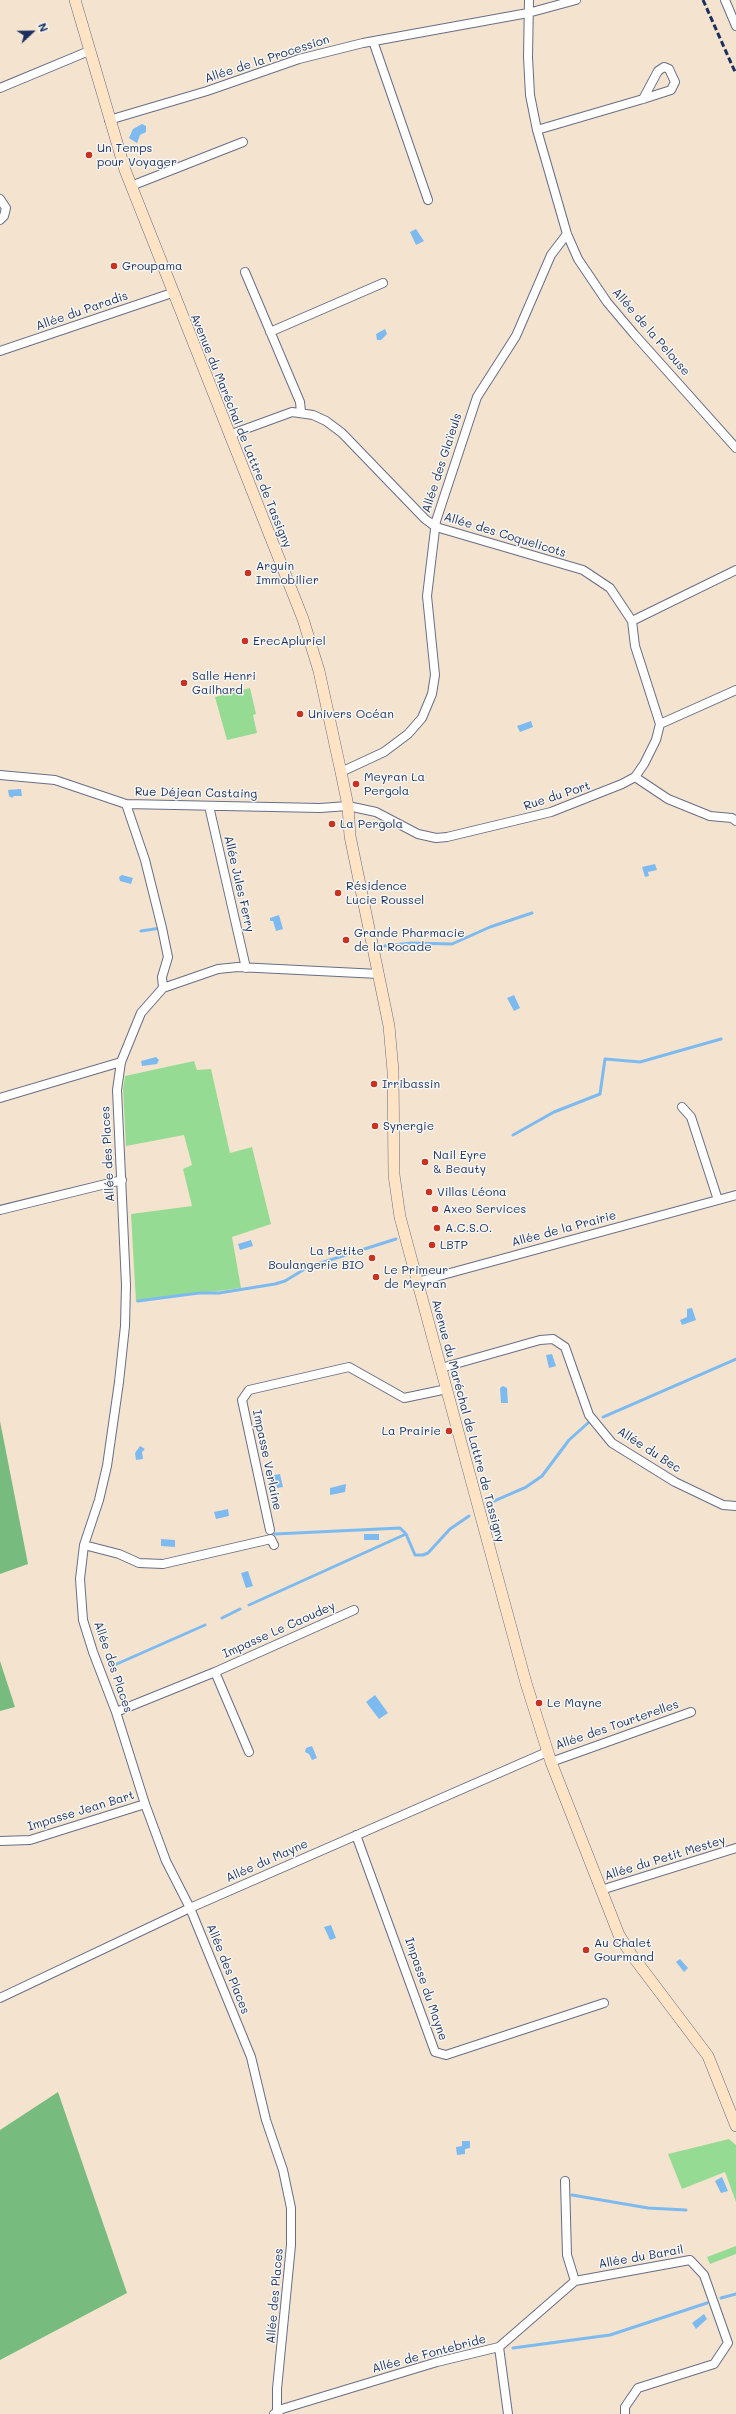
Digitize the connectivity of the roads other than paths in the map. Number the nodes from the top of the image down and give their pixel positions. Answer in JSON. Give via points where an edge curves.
{"nodes":[{"id":1,"x":75,"y":0,"type":"edge"},
{"id":2,"x":529,"y":0,"type":"edge"},
{"id":3,"x":576,"y":0,"type":"edge"},
{"id":4,"x":725,"y":0,"type":"edge"},
{"id":5,"x":528,"y":13,"type":"junction"},
{"id":6,"x":736,"y":26,"type":"edge"},
{"id":7,"x":373,"y":41,"type":"junction"},
{"id":8,"x":89,"y":51,"type":"junction"},
{"id":9,"x":0,"y":88,"type":"edge"},
{"id":10,"x":643,"y":99,"type":"dead end"},
{"id":11,"x":109,"y":120,"type":"junction"},
{"id":12,"x":537,"y":130,"type":"junction"},
{"id":13,"x":243,"y":142,"type":"dead end"},
{"id":14,"x":131,"y":186,"type":"junction"},
{"id":15,"x":0,"y":199,"type":"edge"},
{"id":16,"x":428,"y":200,"type":"dead end"},
{"id":17,"x":0,"y":220,"type":"edge"},
{"id":18,"x":567,"y":234,"type":"junction"},
{"id":19,"x":245,"y":272,"type":"dead end"},
{"id":20,"x":383,"y":283,"type":"dead end"},
{"id":21,"x":172,"y":294,"type":"junction"},
{"id":22,"x":270,"y":332,"type":"junction"},
{"id":23,"x":0,"y":352,"type":"edge"},
{"id":24,"x":300,"y":412,"type":"junction"},
{"id":25,"x":228,"y":435,"type":"junction"},
{"id":26,"x":736,"y":448,"type":"edge"},
{"id":27,"x":436,"y":527,"type":"junction"},
{"id":28,"x":736,"y":570,"type":"edge"},
{"id":29,"x":632,"y":621,"type":"junction"},
{"id":30,"x":736,"y":690,"type":"edge"},
{"id":31,"x":660,"y":724,"type":"junction"},
{"id":32,"x":341,"y":772,"type":"junction"},
{"id":33,"x":0,"y":775,"type":"edge"},
{"id":34,"x":635,"y":777,"type":"junction"},
{"id":35,"x":126,"y":804,"type":"junction"},
{"id":36,"x":210,"y":806,"type":"junction"},
{"id":37,"x":348,"y":806,"type":"junction"},
{"id":38,"x":736,"y":822,"type":"edge"},
{"id":39,"x":246,"y":968,"type":"junction"},
{"id":40,"x":379,"y":974,"type":"junction"},
{"id":41,"x":162,"y":988,"type":"junction"},
{"id":42,"x":120,"y":1062,"type":"junction"},
{"id":43,"x":0,"y":1098,"type":"edge"},
{"id":44,"x":682,"y":1107,"type":"dead end"},
{"id":45,"x":122,"y":1180,"type":"junction"},
{"id":46,"x":736,"y":1195,"type":"edge"},
{"id":47,"x":718,"y":1200,"type":"junction"},
{"id":48,"x":0,"y":1210,"type":"edge"},
{"id":49,"x":417,"y":1282,"type":"junction"},
{"id":50,"x":441,"y":1368,"type":"junction"},
{"id":51,"x":447,"y":1389,"type":"junction"},
{"id":52,"x":736,"y":1506,"type":"edge"},
{"id":53,"x":270,"y":1530,"type":"dead end"},
{"id":54,"x":84,"y":1545,"type":"junction"},
{"id":55,"x":274,"y":1545,"type":"dead end"},
{"id":56,"x":354,"y":1610,"type":"dead end"},
{"id":57,"x":215,"y":1672,"type":"junction"},
{"id":58,"x":116,"y":1712,"type":"junction"},
{"id":59,"x":691,"y":1712,"type":"dead end"},
{"id":60,"x":248,"y":1752,"type":"dead end"},
{"id":61,"x":549,"y":1757,"type":"junction"},
{"id":62,"x":145,"y":1804,"type":"junction"},
{"id":63,"x":356,"y":1835,"type":"junction"},
{"id":64,"x":0,"y":1841,"type":"edge"},
{"id":65,"x":736,"y":1848,"type":"edge"},
{"id":66,"x":601,"y":1890,"type":"junction"},
{"id":67,"x":190,"y":1908,"type":"junction"},
{"id":68,"x":0,"y":1998,"type":"edge"},
{"id":69,"x":604,"y":2003,"type":"dead end"},
{"id":70,"x":736,"y":2126,"type":"edge"},
{"id":71,"x":565,"y":2181,"type":"dead end"},
{"id":72,"x":575,"y":2281,"type":"junction"},
{"id":73,"x":499,"y":2347,"type":"junction"},
{"id":74,"x":276,"y":2413,"type":"edge"},
{"id":75,"x":508,"y":2414,"type":"edge"},
{"id":76,"x":625,"y":2414,"type":"edge"}],
"edges":[{"from":1,"to":8,"type":"main road","name":"Avenue du Maréchal de Lattre de Tassigny"},
{"from":2,"to":5,"type":"street","name":"Allée de la Pelouse"},
{"from":3,"to":5,"type":"street","name":"Allée de la Procession"},
{"from":4,"to":6,"type":"street"},
{"from":5,"to":7,"type":"street","name":"Allée de la Procession"},
{"from":5,"to":12,"type":"street","name":"Allée de la Pelouse","via":[[530,95]]},
{"from":7,"to":11,"type":"street","name":"Allée de la Procession","via":[[299,59],[207,91]]},
{"from":7,"to":16,"type":"street"},
{"from":8,"to":9,"type":"street"},
{"from":8,"to":11,"type":"main road","name":"Avenue du Maréchal de Lattre de Tassigny"},
{"from":10,"to":12,"type":"street"},
{"from":11,"to":14,"type":"main road","name":"Avenue du Maréchal de Lattre de Tassigny"},
{"from":12,"to":18,"type":"street","name":"Allée de la Pelouse"},
{"from":13,"to":14,"type":"street"},
{"from":14,"to":21,"type":"main road","name":"Avenue du Maréchal de Lattre de Tassigny"},
{"from":15,"to":17,"type":"street","via":[[6,208]]},
{"from":18,"to":26,"type":"street","name":"Allée de la Pelouse","via":[[578,259],[607,302]]},
{"from":18,"to":27,"type":"street","name":"Allée des Glaïeuls","via":[[550,255],[516,336],[476,397]]},
{"from":19,"to":22,"type":"street"},
{"from":20,"to":22,"type":"street"},
{"from":21,"to":23,"type":"street","name":"Allée du Paradis"},
{"from":21,"to":25,"type":"main road","name":"Avenue du Maréchal de Lattre de Tassigny"},
{"from":22,"to":24,"type":"street","via":[[300,402]]},
{"from":24,"to":25,"type":"street","name":"Allée des Coquelicots","via":[[288,413]]},
{"from":24,"to":27,"type":"street","name":"Allée des Coquelicots","via":[[321,418],[342,433],[425,519]]},
{"from":25,"to":32,"type":"main road","name":"Avenue du Maréchal de Lattre de Tassigny","via":[[306,628],[319,671]]},
{"from":27,"to":29,"type":"street","name":"Allée des Coquelicots","via":[[583,570],[610,588]]},
{"from":27,"to":32,"type":"street","name":"Allée des Glaïeuls","via":[[427,596],[435,675],[432,694],[422,718],[408,734],[384,752]]},
{"from":28,"to":29,"type":"street"},
{"from":29,"to":31,"type":"street","via":[[634,646]]},
{"from":30,"to":31,"type":"street"},
{"from":31,"to":34,"type":"street","via":[[651,752]]},
{"from":32,"to":37,"type":"main road","name":"Avenue du Maréchal de Lattre de Tassigny"},
{"from":33,"to":35,"type":"street","name":"Rue Déjean Castaing","via":[[55,780]]},
{"from":34,"to":37,"type":"street","name":"Rue du Port","via":[[606,792],[551,812],[447,837],[436,838],[418,834],[376,812]]},
{"from":34,"to":38,"type":"street","via":[[668,799],[710,816],[732,818]]},
{"from":35,"to":36,"type":"street","name":"Rue Déjean Castaing"},
{"from":35,"to":41,"type":"street","via":[[145,860],[164,935],[168,957],[162,977]]},
{"from":36,"to":37,"type":"street","name":"Rue Déjean Castaing"},
{"from":36,"to":39,"type":"street","name":"Allée Jules Ferry"},
{"from":37,"to":40,"type":"main road","name":"Avenue du Maréchal de Lattre de Tassigny","via":[[350,836]]},
{"from":39,"to":40,"type":"street"},
{"from":39,"to":41,"type":"street","via":[[218,969]]},
{"from":40,"to":49,"type":"main road","name":"Avenue du Maréchal de Lattre de Tassigny","via":[[392,1049],[396,1192]]},
{"from":41,"to":42,"type":"street","name":"Allée des Places","via":[[141,1013]]},
{"from":42,"to":43,"type":"street"},
{"from":42,"to":45,"type":"street","name":"Allée des Places","via":[[117,1090]]},
{"from":44,"to":47,"type":"street","via":[[691,1117]]},
{"from":45,"to":48,"type":"street"},
{"from":45,"to":54,"type":"street","name":"Allée des Places","via":[[125,1326],[107,1466]]},
{"from":46,"to":47,"type":"street","name":"Allée de la Prairie"},
{"from":47,"to":49,"type":"street","name":"Allée de la Prairie"},
{"from":49,"to":50,"type":"main road","name":"Avenue du Maréchal de Lattre de Tassigny"},
{"from":50,"to":51,"type":"main road","name":"Avenue du Maréchal de Lattre de Tassigny"},
{"from":50,"to":52,"type":"street","name":"Allée du Bec","via":[[540,1340],[553,1339],[564,1347],[589,1415],[612,1443],[675,1482],[723,1505]]},
{"from":51,"to":53,"type":"street","name":"Impasse Verlaine","via":[[404,1398],[349,1367],[249,1390],[242,1400]]},
{"from":51,"to":61,"type":"main road","name":"Avenue du Maréchal de Lattre de Tassigny","via":[[526,1684]]},
{"from":54,"to":55,"type":"street","via":[[120,1554],[139,1563],[164,1564],[271,1539]]},
{"from":54,"to":58,"type":"street","name":"Allée des Places","via":[[80,1579],[83,1620]]},
{"from":56,"to":57,"type":"street","name":"Impasse Le Caoudey"},
{"from":57,"to":58,"type":"street","name":"Impasse Le Caoudey"},
{"from":57,"to":60,"type":"street","name":"Impasse Le Caoudey"},
{"from":58,"to":62,"type":"street","name":"Allée des Places"},
{"from":59,"to":61,"type":"street","name":"Allée des Tourterelles"},
{"from":61,"to":63,"type":"street","name":"Allée du Mayne"},
{"from":61,"to":66,"type":"main road","name":"Avenue du Maréchal de Lattre de Tassigny"},
{"from":62,"to":64,"type":"street","name":"Impasse Jean Bart","via":[[30,1840]]},
{"from":62,"to":67,"type":"street","name":"Allée des Places","via":[[166,1861]]},
{"from":63,"to":67,"type":"street","name":"Allée du Mayne"},
{"from":63,"to":69,"type":"street","name":"Impasse du Mayne","via":[[435,2052],[446,2055]]},
{"from":65,"to":66,"type":"street","name":"Allée du Petit Mestey"},
{"from":66,"to":70,"type":"main road","name":"Avenue du Maréchal de Lattre de Tassigny","via":[[624,1944],[708,2056]]},
{"from":67,"to":68,"type":"street","name":"Allée du Mayne"},
{"from":67,"to":74,"type":"street","name":"Allée des Places","via":[[251,2057],[291,2208],[291,2252]]},
{"from":71,"to":72,"type":"street","via":[[567,2255]]},
{"from":72,"to":73,"type":"street"},
{"from":72,"to":76,"type":"street","name":"Allée du Barail","via":[[690,2260],[704,2275],[728,2343],[714,2364],[638,2388],[625,2407]]},
{"from":73,"to":74,"type":"street","name":"Allée de Fontebride","via":[[437,2362]]},
{"from":73,"to":75,"type":"street","name":"Allée de Fontebride"}]}
